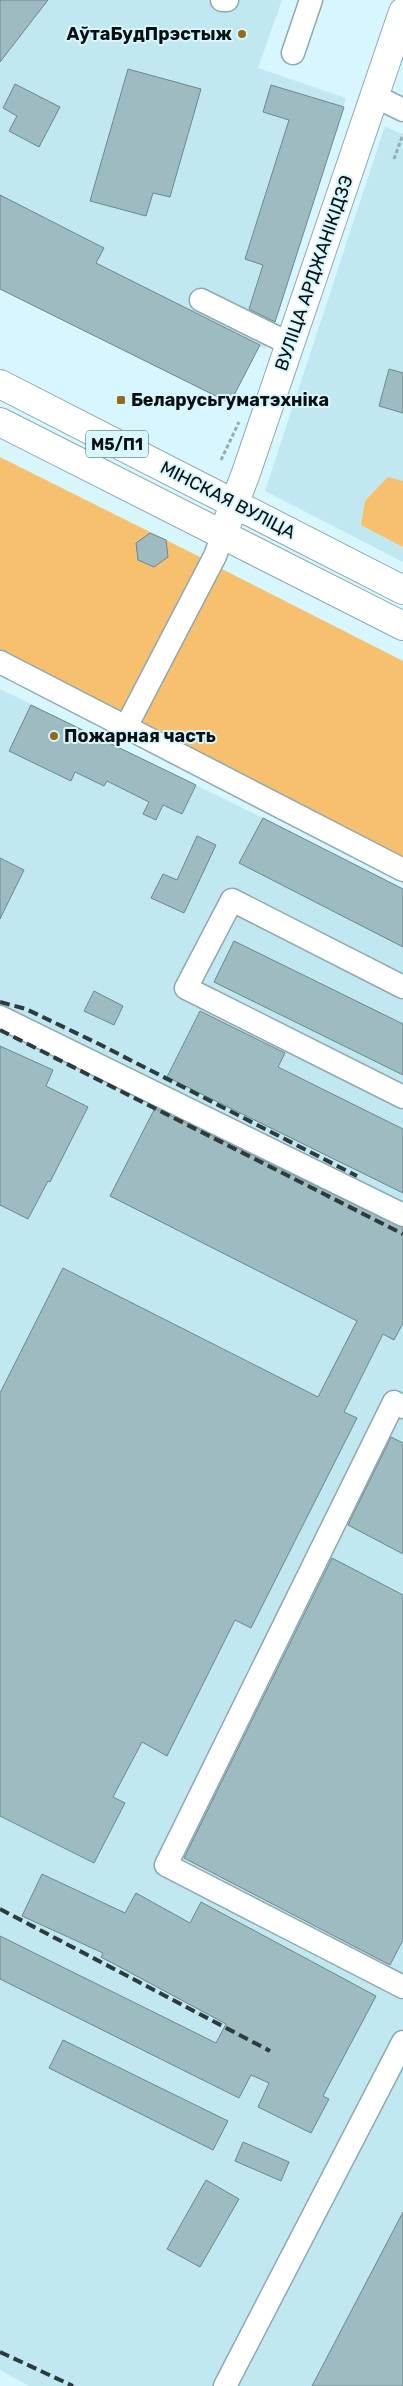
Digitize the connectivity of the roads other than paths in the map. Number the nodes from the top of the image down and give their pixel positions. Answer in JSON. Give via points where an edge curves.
{"nodes":[{"id":1,"x":222,"y":0,"type":"edge"},
{"id":2,"x":227,"y":0,"type":"edge"},
{"id":3,"x":311,"y":0,"type":"edge"},
{"id":4,"x":403,"y":12,"type":"edge"},
{"id":5,"x":293,"y":53,"type":"dead end"},
{"id":6,"x":375,"y":96,"type":"junction"},
{"id":7,"x":403,"y":110,"type":"edge"},
{"id":8,"x":201,"y":300,"type":"dead end"},
{"id":9,"x":290,"y":344,"type":"junction"},
{"id":10,"x":0,"y":384,"type":"edge"},
{"id":11,"x":0,"y":422,"type":"edge"},
{"id":12,"x":235,"y":503,"type":"junction"},
{"id":13,"x":223,"y":534,"type":"junction"},
{"id":14,"x":403,"y":590,"type":"edge"},
{"id":15,"x":403,"y":626,"type":"edge"},
{"id":16,"x":0,"y":662,"type":"edge"},
{"id":17,"x":126,"y":726,"type":"junction"},
{"id":18,"x":403,"y":870,"type":"edge"},
{"id":19,"x":403,"y":987,"type":"edge"},
{"id":20,"x":0,"y":1017,"type":"edge"},
{"id":21,"x":403,"y":1097,"type":"edge"},
{"id":22,"x":403,"y":1215,"type":"edge"},
{"id":23,"x":400,"y":1398,"type":"edge"},
{"id":24,"x":403,"y":1987,"type":"edge"},
{"id":25,"x":403,"y":2042,"type":"edge"},
{"id":26,"x":225,"y":2386,"type":"edge"}],
"edges":[{"from":1,"to":2,"type":"street"},
{"from":3,"to":5,"type":"street"},
{"from":4,"to":6,"type":"main road","name":"ВУЛІЦА АРДЖАНІКІДЗЭ"},
{"from":6,"to":7,"type":"street"},
{"from":6,"to":9,"type":"main road","name":"ВУЛІЦА АРДЖАНІКІДЗЭ"},
{"from":8,"to":9,"type":"street"},
{"from":9,"to":12,"type":"main road","name":"ВУЛІЦА АРДЖАНІКІДЗЭ"},
{"from":10,"to":12,"type":"main road","name":"МІНСКАЯ ВУЛІЦА","number":"М5/П1"},
{"from":11,"to":13,"type":"main road","name":"МІНСКАЯ ВУЛІЦА","number":"М5/П1"},
{"from":12,"to":13,"type":"main road","name":"ВУЛІЦА АРДЖАНІКІДЗЭ"},
{"from":12,"to":14,"type":"main road","name":"МІНСКАЯ ВУЛІЦА","number":"М5/П1"},
{"from":13,"to":15,"type":"main road","name":"МІНСКАЯ ВУЛІЦА","number":"М5/П1"},
{"from":13,"to":17,"type":"street","via":[[215,556]]},
{"from":16,"to":17,"type":"street"},
{"from":17,"to":18,"type":"street"},
{"from":19,"to":21,"type":"street","via":[[232,900],[186,988]]},
{"from":20,"to":22,"type":"street"},
{"from":23,"to":24,"type":"street","via":[[166,1865]]},
{"from":25,"to":26,"type":"street"}]}
